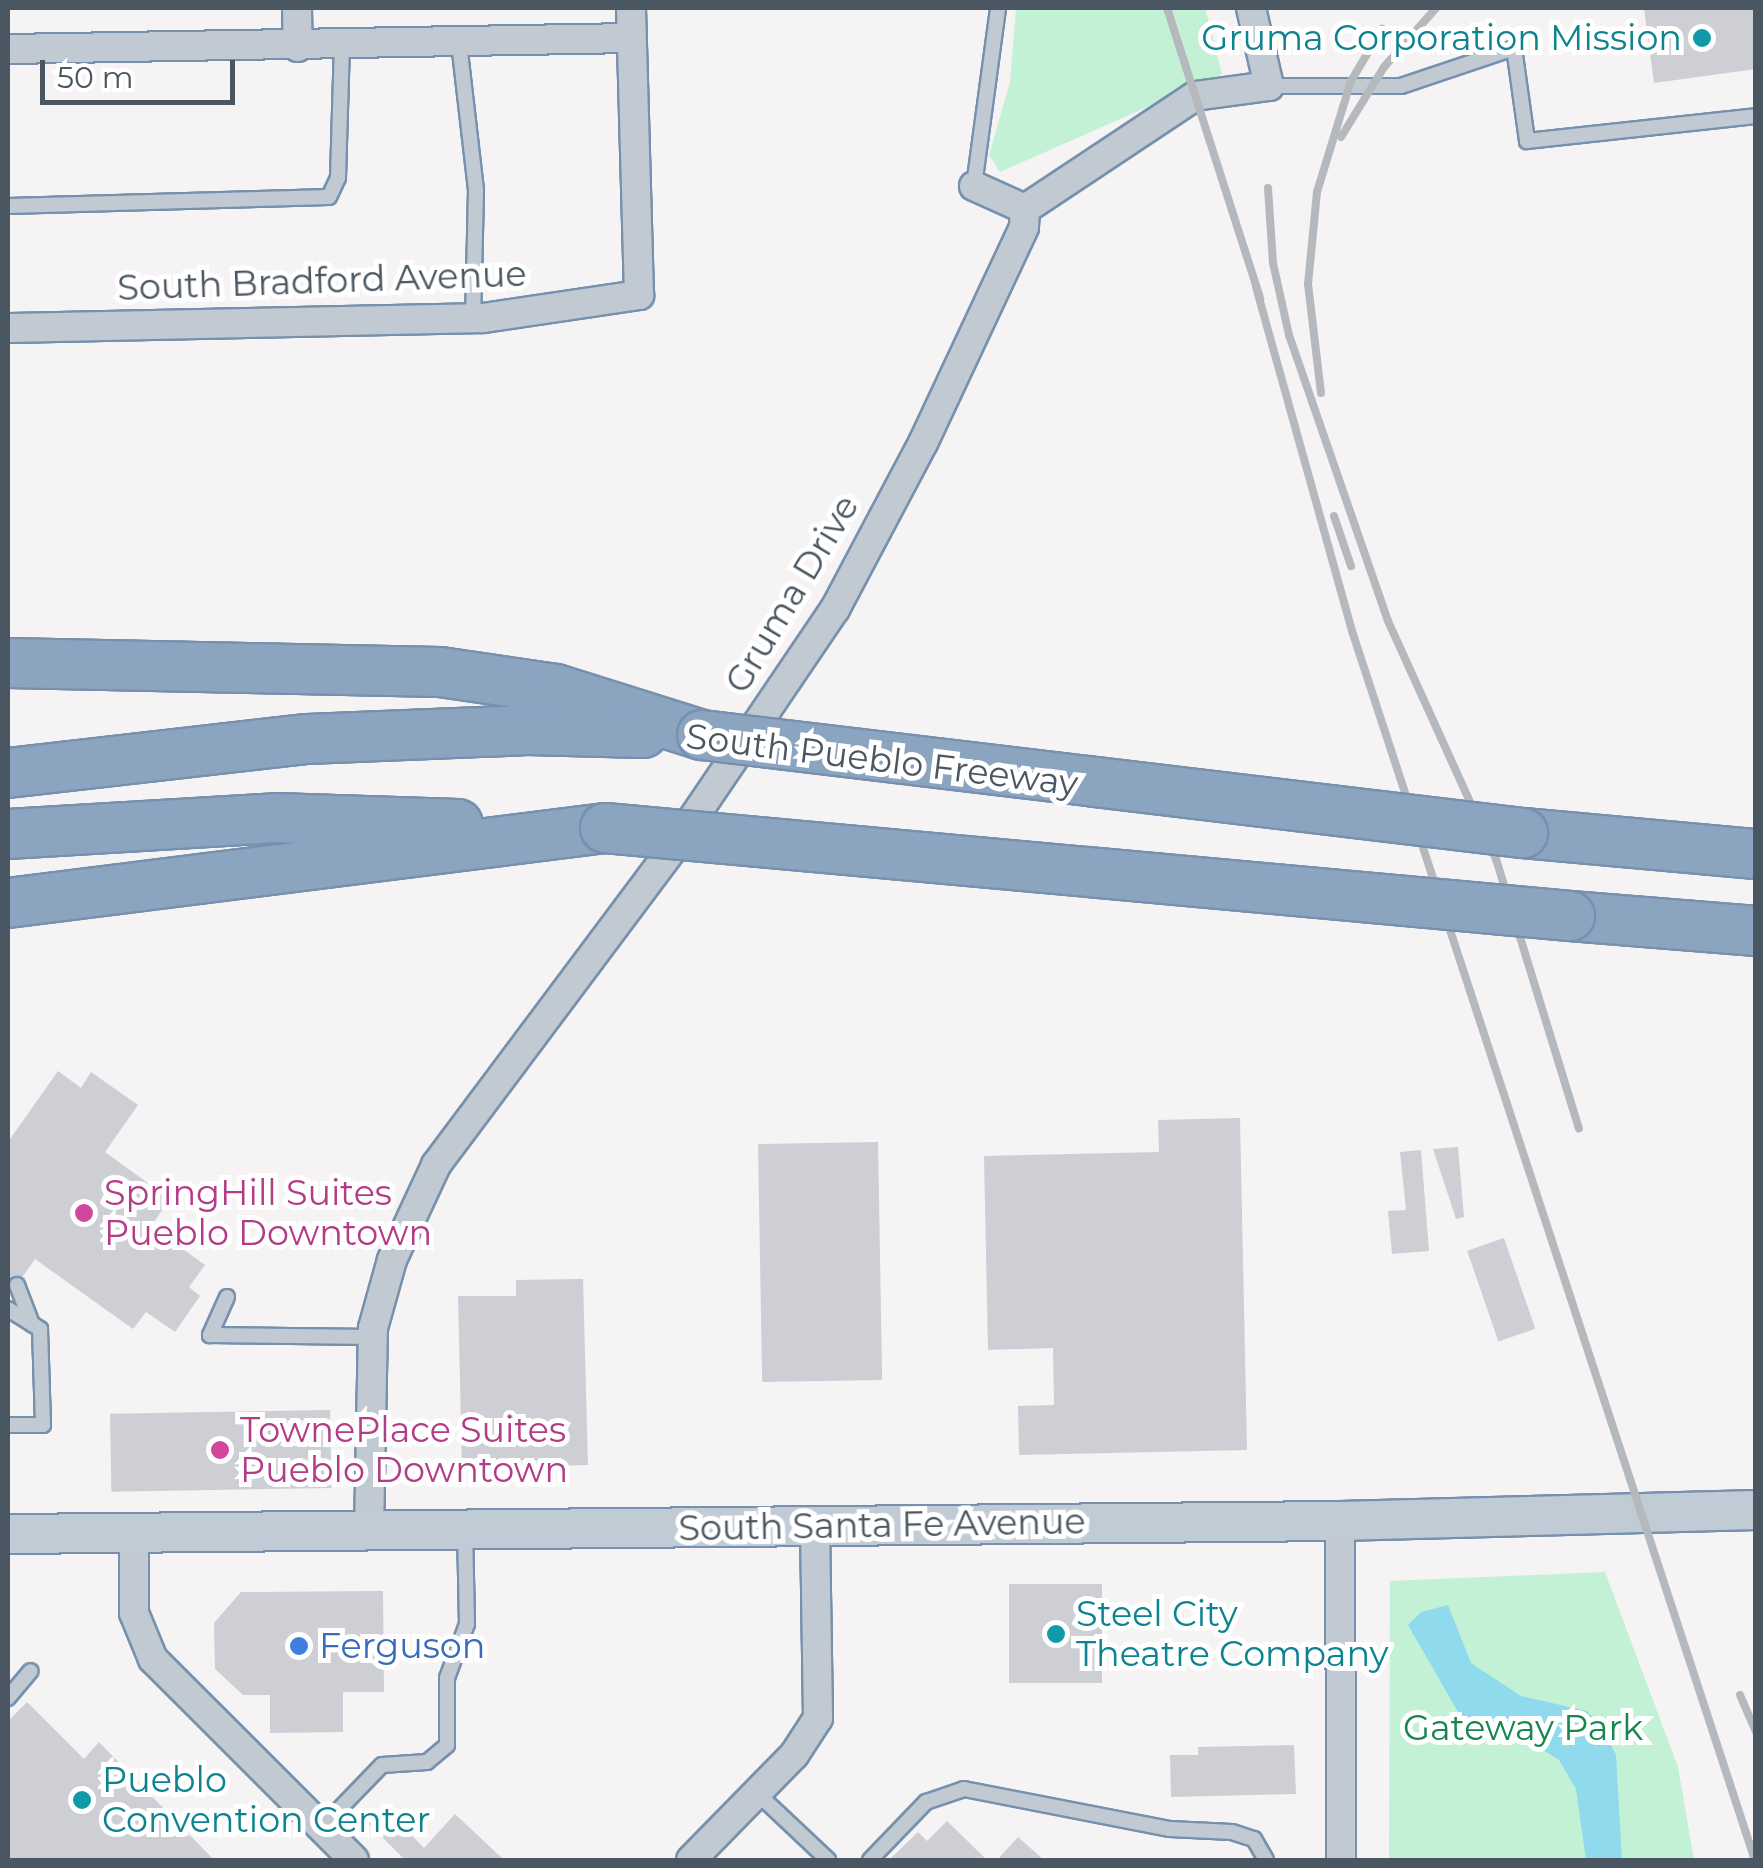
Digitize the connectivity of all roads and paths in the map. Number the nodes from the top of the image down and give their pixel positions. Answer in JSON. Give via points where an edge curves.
{"nodes":[{"id":1,"x":296,"y":8,"type":"edge"},
{"id":2,"x":631,"y":8,"type":"edge"},
{"id":3,"x":998,"y":8,"type":"edge"},
{"id":4,"x":1251,"y":8,"type":"edge"},
{"id":5,"x":629,"y":38,"type":"junction"},
{"id":6,"x":459,"y":43,"type":"junction"},
{"id":7,"x":298,"y":46,"type":"junction"},
{"id":8,"x":342,"y":46,"type":"junction"},
{"id":9,"x":8,"y":49,"type":"edge"},
{"id":10,"x":1269,"y":86,"type":"junction"},
{"id":11,"x":1756,"y":116,"type":"edge"},
{"id":12,"x":974,"y":186,"type":"joint"},
{"id":13,"x":8,"y":206,"type":"edge"},
{"id":14,"x":1025,"y":209,"type":"junction"},
{"id":15,"x":473,"y":318,"type":"junction"},
{"id":16,"x":8,"y":328,"type":"edge"},
{"id":17,"x":8,"y":662,"type":"edge"},
{"id":18,"x":702,"y":735,"type":"junction"},
{"id":19,"x":8,"y":772,"type":"edge"},
{"id":20,"x":604,"y":828,"type":"junction"},
{"id":21,"x":8,"y":834,"type":"edge"},
{"id":22,"x":1756,"y":854,"type":"edge"},
{"id":23,"x":8,"y":903,"type":"edge"},
{"id":24,"x":1756,"y":931,"type":"edge"},
{"id":25,"x":16,"y":1285,"type":"dead end"},
{"id":26,"x":226,"y":1297,"type":"dead end"},
{"id":27,"x":8,"y":1308,"type":"edge"},
{"id":28,"x":32,"y":1324,"type":"junction"},
{"id":29,"x":372,"y":1336,"type":"junction"},
{"id":30,"x":8,"y":1425,"type":"edge"},
{"id":31,"x":1756,"y":1510,"type":"edge"},
{"id":32,"x":1340,"y":1521,"type":"junction"},
{"id":33,"x":816,"y":1525,"type":"junction"},
{"id":34,"x":465,"y":1530,"type":"junction"},
{"id":35,"x":134,"y":1532,"type":"junction"},
{"id":36,"x":368,"y":1532,"type":"junction"},
{"id":37,"x":8,"y":1534,"type":"edge"},
{"id":38,"x":31,"y":1671,"type":"dead end"},
{"id":39,"x":8,"y":1698,"type":"edge"},
{"id":40,"x":758,"y":1793,"type":"junction"},
{"id":41,"x":322,"y":1828,"type":"junction"},
{"id":42,"x":354,"y":1860,"type":"edge"},
{"id":43,"x":691,"y":1860,"type":"edge"},
{"id":44,"x":828,"y":1860,"type":"edge"},
{"id":45,"x":870,"y":1860,"type":"edge"},
{"id":46,"x":1266,"y":1860,"type":"edge"},
{"id":47,"x":1341,"y":1860,"type":"edge"}],
"edges":[{"from":1,"to":7,"type":"street"},
{"from":2,"to":5,"type":"street"},
{"from":3,"to":12,"type":"lane"},
{"from":4,"to":10,"type":"street"},
{"from":5,"to":6,"type":"street"},
{"from":5,"to":15,"type":"street","name":"South Bradford Avenue","via":[[639,296]]},
{"from":6,"to":8,"type":"street"},
{"from":6,"to":15,"type":"lane","via":[[476,190]]},
{"from":7,"to":8,"type":"street"},
{"from":7,"to":9,"type":"street"},
{"from":8,"to":13,"type":"lane","via":[[338,178],[329,197]]},
{"from":10,"to":11,"type":"lane","via":[[1401,86],[1514,48],[1527,141]]},
{"from":10,"to":14,"type":"street","via":[[1195,96]]},
{"from":12,"to":14,"type":"street"},
{"from":14,"to":29,"type":"street","name":"Gruma Drive","via":[[1024,227],[923,443],[835,609],[673,848],[436,1165],[392,1260]]},
{"from":15,"to":16,"type":"street","name":"South Bradford Avenue"},
{"from":17,"to":18,"type":"highway","via":[[440,672],[556,689]]},
{"from":18,"to":19,"type":"highway","name":"South Pueblo Freeway","via":[[528,730],[307,739]]},
{"from":18,"to":22,"type":"highway","name":"South Pueblo Freeway","bridge":true,"via":[[1523,833]]},
{"from":20,"to":21,"type":"highway","via":[[276,818]]},
{"from":20,"to":23,"type":"highway"},
{"from":20,"to":24,"type":"highway","bridge":true},
{"from":25,"to":28,"type":"lane"},
{"from":26,"to":29,"type":"lane","via":[[210,1334]]},
{"from":27,"to":28,"type":"lane"},
{"from":28,"to":30,"type":"lane","via":[[40,1329],[42,1425]]},
{"from":29,"to":36,"type":"street","name":"Gruma Drive"},
{"from":31,"to":32,"type":"main road","name":"South Santa Fe Avenue"},
{"from":32,"to":33,"type":"main road","name":"South Santa Fe Avenue"},
{"from":32,"to":47,"type":"street"},
{"from":33,"to":34,"type":"main road","name":"South Santa Fe Avenue"},
{"from":33,"to":40,"type":"street","via":[[818,1718]]},
{"from":34,"to":36,"type":"main road","name":"South Santa Fe Avenue"},
{"from":34,"to":41,"type":"lane","via":[[467,1624],[446,1678],[447,1745],[428,1762],[382,1765]]},
{"from":35,"to":36,"type":"main road","name":"South Santa Fe Avenue"},
{"from":35,"to":37,"type":"main road","name":"South Santa Fe Avenue"},
{"from":35,"to":41,"type":"street","via":[[134,1613],[154,1658]]},
{"from":38,"to":39,"type":"lane"},
{"from":40,"to":43,"type":"street"},
{"from":40,"to":44,"type":"lane"},
{"from":41,"to":42,"type":"street"},
{"from":45,"to":46,"type":"lane","via":[[926,1802],[964,1789],[1170,1828],[1232,1832],[1254,1839]]}]}
